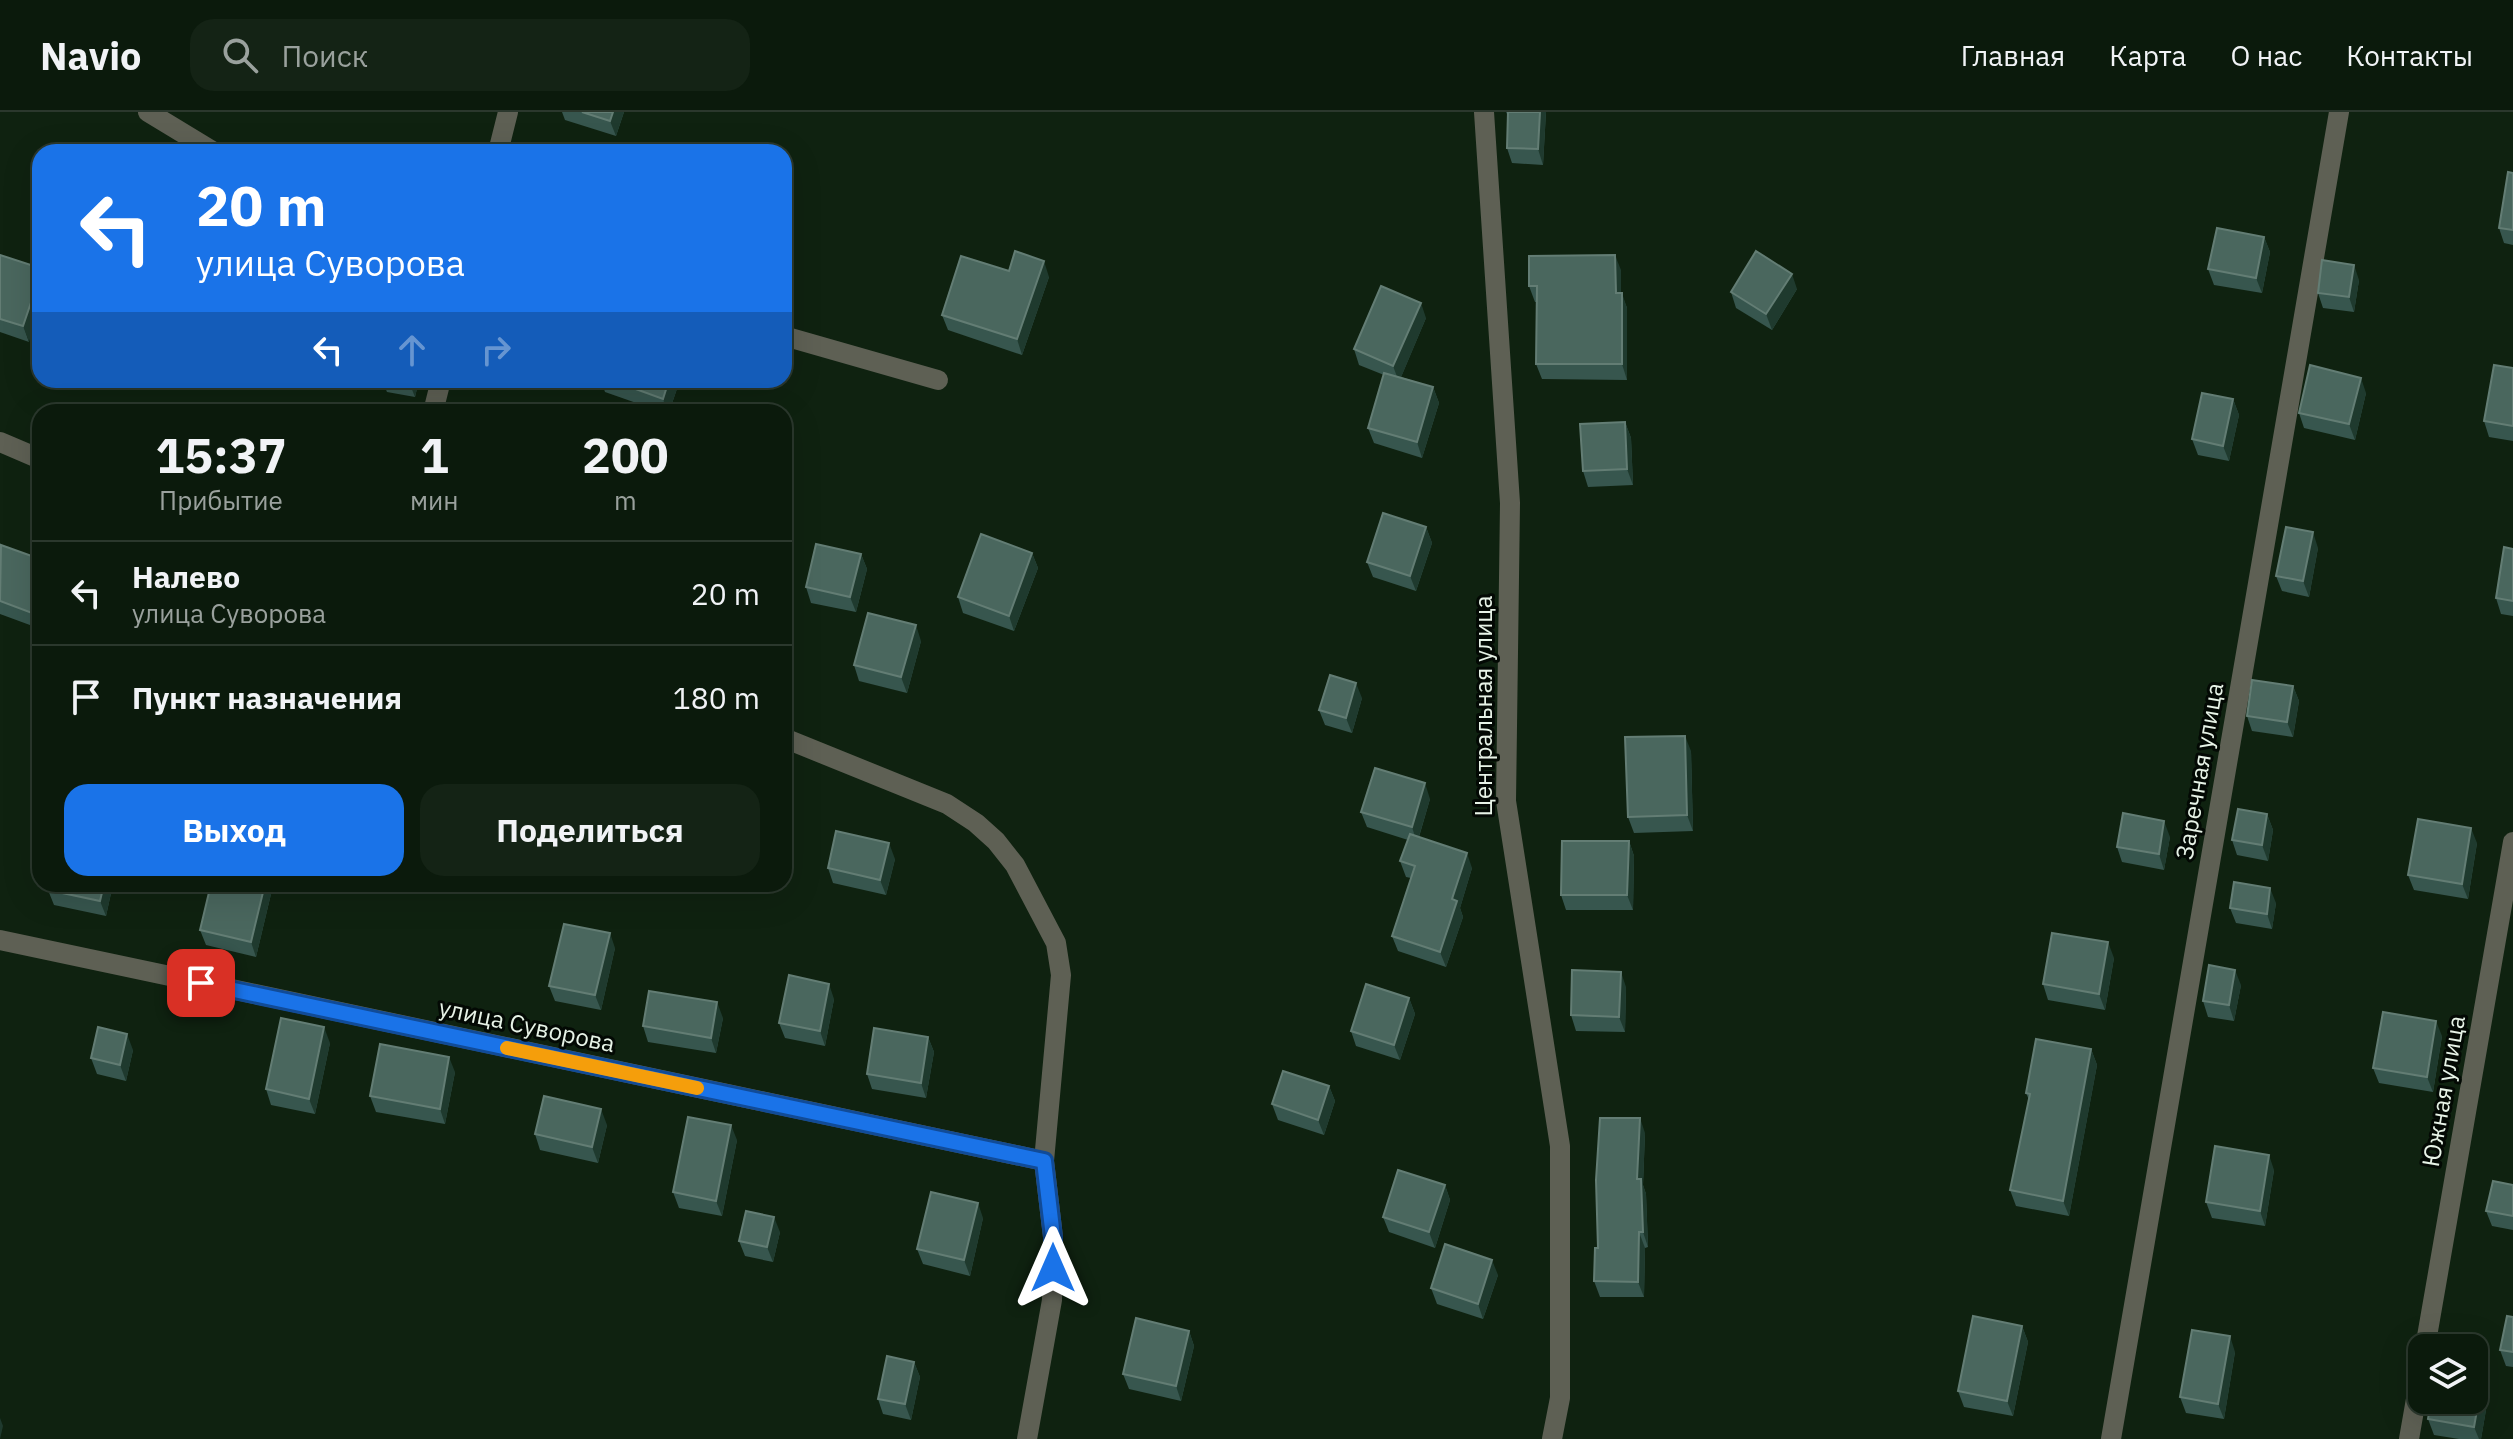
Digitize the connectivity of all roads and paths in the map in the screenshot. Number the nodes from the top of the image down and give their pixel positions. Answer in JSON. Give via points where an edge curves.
{"nodes":[{"id":1,"x":148,"y":112,"type":"edge"},
{"id":2,"x":508,"y":112,"type":"edge"},
{"id":3,"x":1484,"y":112,"type":"edge"},
{"id":4,"x":2339,"y":112,"type":"edge"},
{"id":5,"x":201,"y":144,"type":"edge"},
{"id":6,"x":500,"y":144,"type":"edge"},
{"id":7,"x":792,"y":338,"type":"edge"},
{"id":8,"x":938,"y":380,"type":"dead end"},
{"id":9,"x":0,"y":442,"type":"edge"},
{"id":10,"x":32,"y":456,"type":"edge"},
{"id":11,"x":792,"y":741,"type":"edge"},
{"id":12,"x":2513,"y":842,"type":"edge"},
{"id":13,"x":0,"y":940,"type":"edge"},
{"id":14,"x":1044,"y":1161,"type":"junction"},
{"id":15,"x":2427,"y":1334,"type":"edge"},
{"id":16,"x":2413,"y":1414,"type":"edge"},
{"id":17,"x":1027,"y":1439,"type":"edge"},
{"id":18,"x":1552,"y":1439,"type":"edge"},
{"id":19,"x":2111,"y":1439,"type":"edge"},
{"id":20,"x":2409,"y":1439,"type":"edge"}],
"edges":[{"from":1,"to":5,"type":"street"},
{"from":2,"to":6,"type":"street"},
{"from":3,"to":18,"type":"street","name":"Центральная улица","via":[[1510,503],[1506,801],[1560,1146],[1560,1398]]},
{"from":4,"to":19,"type":"street","name":"Заречная улица"},
{"from":7,"to":8,"type":"street"},
{"from":9,"to":10,"type":"street"},
{"from":11,"to":14,"type":"street","via":[[947,804],[986,832],[1015,865],[1056,943],[1061,975]]},
{"from":12,"to":15,"type":"street","name":"Южная улица"},
{"from":13,"to":14,"type":"street","name":"улица Суворова"},
{"from":14,"to":17,"type":"street","via":[[1053,1237],[1052,1300]]},
{"from":16,"to":20,"type":"street"}]}
